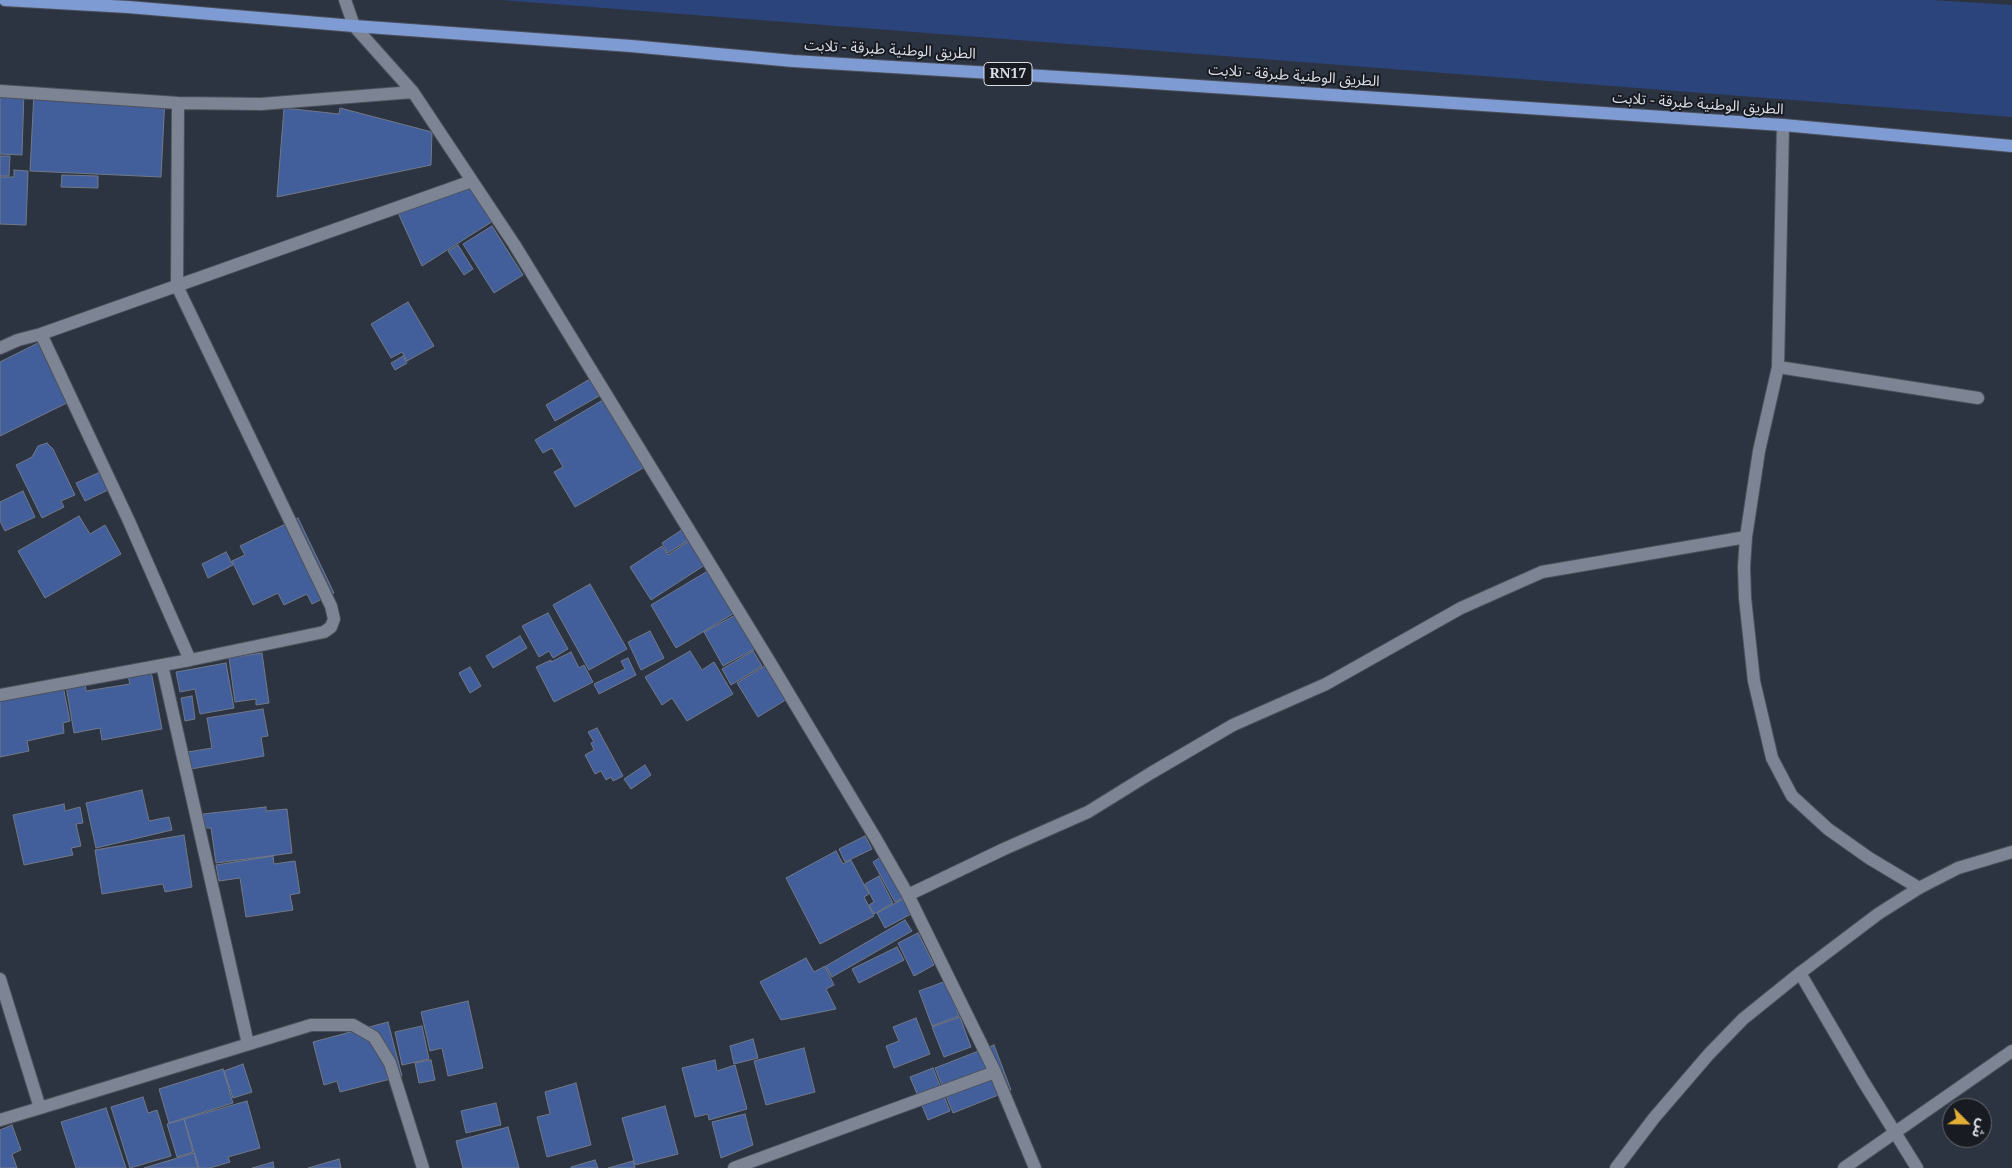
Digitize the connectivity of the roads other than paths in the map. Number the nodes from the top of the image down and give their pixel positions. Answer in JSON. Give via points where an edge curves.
{"nodes":[{"id":1,"x":5,"y":0,"type":"edge"},
{"id":2,"x":345,"y":0,"type":"edge"},
{"id":3,"x":354,"y":26,"type":"junction"},
{"id":4,"x":0,"y":91,"type":"edge"},
{"id":5,"x":413,"y":92,"type":"junction"},
{"id":6,"x":178,"y":103,"type":"junction"},
{"id":7,"x":1783,"y":125,"type":"junction"},
{"id":8,"x":2012,"y":146,"type":"edge"},
{"id":9,"x":472,"y":180,"type":"junction"},
{"id":10,"x":177,"y":286,"type":"junction"},
{"id":11,"x":41,"y":334,"type":"junction"},
{"id":12,"x":0,"y":348,"type":"edge"},
{"id":13,"x":1778,"y":367,"type":"junction"},
{"id":14,"x":1978,"y":398,"type":"dead end"},
{"id":15,"x":1746,"y":538,"type":"junction"},
{"id":16,"x":190,"y":660,"type":"junction"},
{"id":17,"x":162,"y":665,"type":"junction"},
{"id":18,"x":0,"y":695,"type":"edge"},
{"id":19,"x":2012,"y":852,"type":"edge"},
{"id":20,"x":1919,"y":888,"type":"junction"},
{"id":21,"x":908,"y":895,"type":"junction"},
{"id":22,"x":1800,"y":973,"type":"junction"},
{"id":23,"x":0,"y":979,"type":"edge"},
{"id":24,"x":248,"y":1044,"type":"junction"},
{"id":25,"x":2012,"y":1051,"type":"edge"},
{"id":26,"x":995,"y":1072,"type":"junction"},
{"id":27,"x":40,"y":1108,"type":"junction"},
{"id":28,"x":0,"y":1120,"type":"edge"},
{"id":29,"x":1895,"y":1133,"type":"junction"},
{"id":30,"x":423,"y":1168,"type":"edge"},
{"id":31,"x":734,"y":1168,"type":"edge"},
{"id":32,"x":1035,"y":1168,"type":"edge"},
{"id":33,"x":1616,"y":1168,"type":"edge"},
{"id":34,"x":1844,"y":1168,"type":"edge"},
{"id":35,"x":1918,"y":1168,"type":"edge"}],
"edges":[{"from":1,"to":3,"type":"main road","name":"الطريق الوطنية طبرقة - تلابت","number":"RN17"},
{"from":2,"to":3,"type":"street"},
{"from":3,"to":5,"type":"street"},
{"from":3,"to":7,"type":"main road","name":"الطريق الوطنية طبرقة - تلابت","number":"RN17","via":[[794,61]]},
{"from":4,"to":6,"type":"street"},
{"from":5,"to":6,"type":"street","via":[[261,104]]},
{"from":5,"to":9,"type":"street"},
{"from":6,"to":10,"type":"street"},
{"from":7,"to":8,"type":"main road","name":"الطريق الوطنية طبرقة - تلابت","number":"RN17"},
{"from":7,"to":13,"type":"street"},
{"from":9,"to":10,"type":"street"},
{"from":9,"to":21,"type":"street","via":[[768,659]]},
{"from":10,"to":11,"type":"street"},
{"from":10,"to":16,"type":"street","via":[[331,606],[334,619],[332,627],[324,632]]},
{"from":11,"to":12,"type":"street"},
{"from":11,"to":16,"type":"street"},
{"from":13,"to":14,"type":"street"},
{"from":13,"to":15,"type":"street","via":[[1759,451]]},
{"from":15,"to":20,"type":"street","via":[[1745,598],[1754,681],[1772,758],[1792,796],[1828,829]]},
{"from":15,"to":21,"type":"street","via":[[1542,572],[1461,608],[1326,684],[1233,725],[1088,812]]},
{"from":16,"to":17,"type":"street"},
{"from":17,"to":18,"type":"street"},
{"from":17,"to":24,"type":"street"},
{"from":19,"to":20,"type":"street","via":[[1958,868]]},
{"from":20,"to":22,"type":"street","via":[[1878,914]]},
{"from":21,"to":26,"type":"street"},
{"from":22,"to":29,"type":"street"},
{"from":22,"to":33,"type":"street","via":[[1743,1019],[1709,1054]]},
{"from":23,"to":27,"type":"street"},
{"from":24,"to":27,"type":"street"},
{"from":24,"to":30,"type":"street","via":[[311,1025],[353,1025],[374,1037],[390,1063]]},
{"from":25,"to":29,"type":"street"},
{"from":26,"to":31,"type":"street"},
{"from":26,"to":32,"type":"street"},
{"from":27,"to":28,"type":"street"},
{"from":29,"to":34,"type":"street"},
{"from":29,"to":35,"type":"street"}]}
